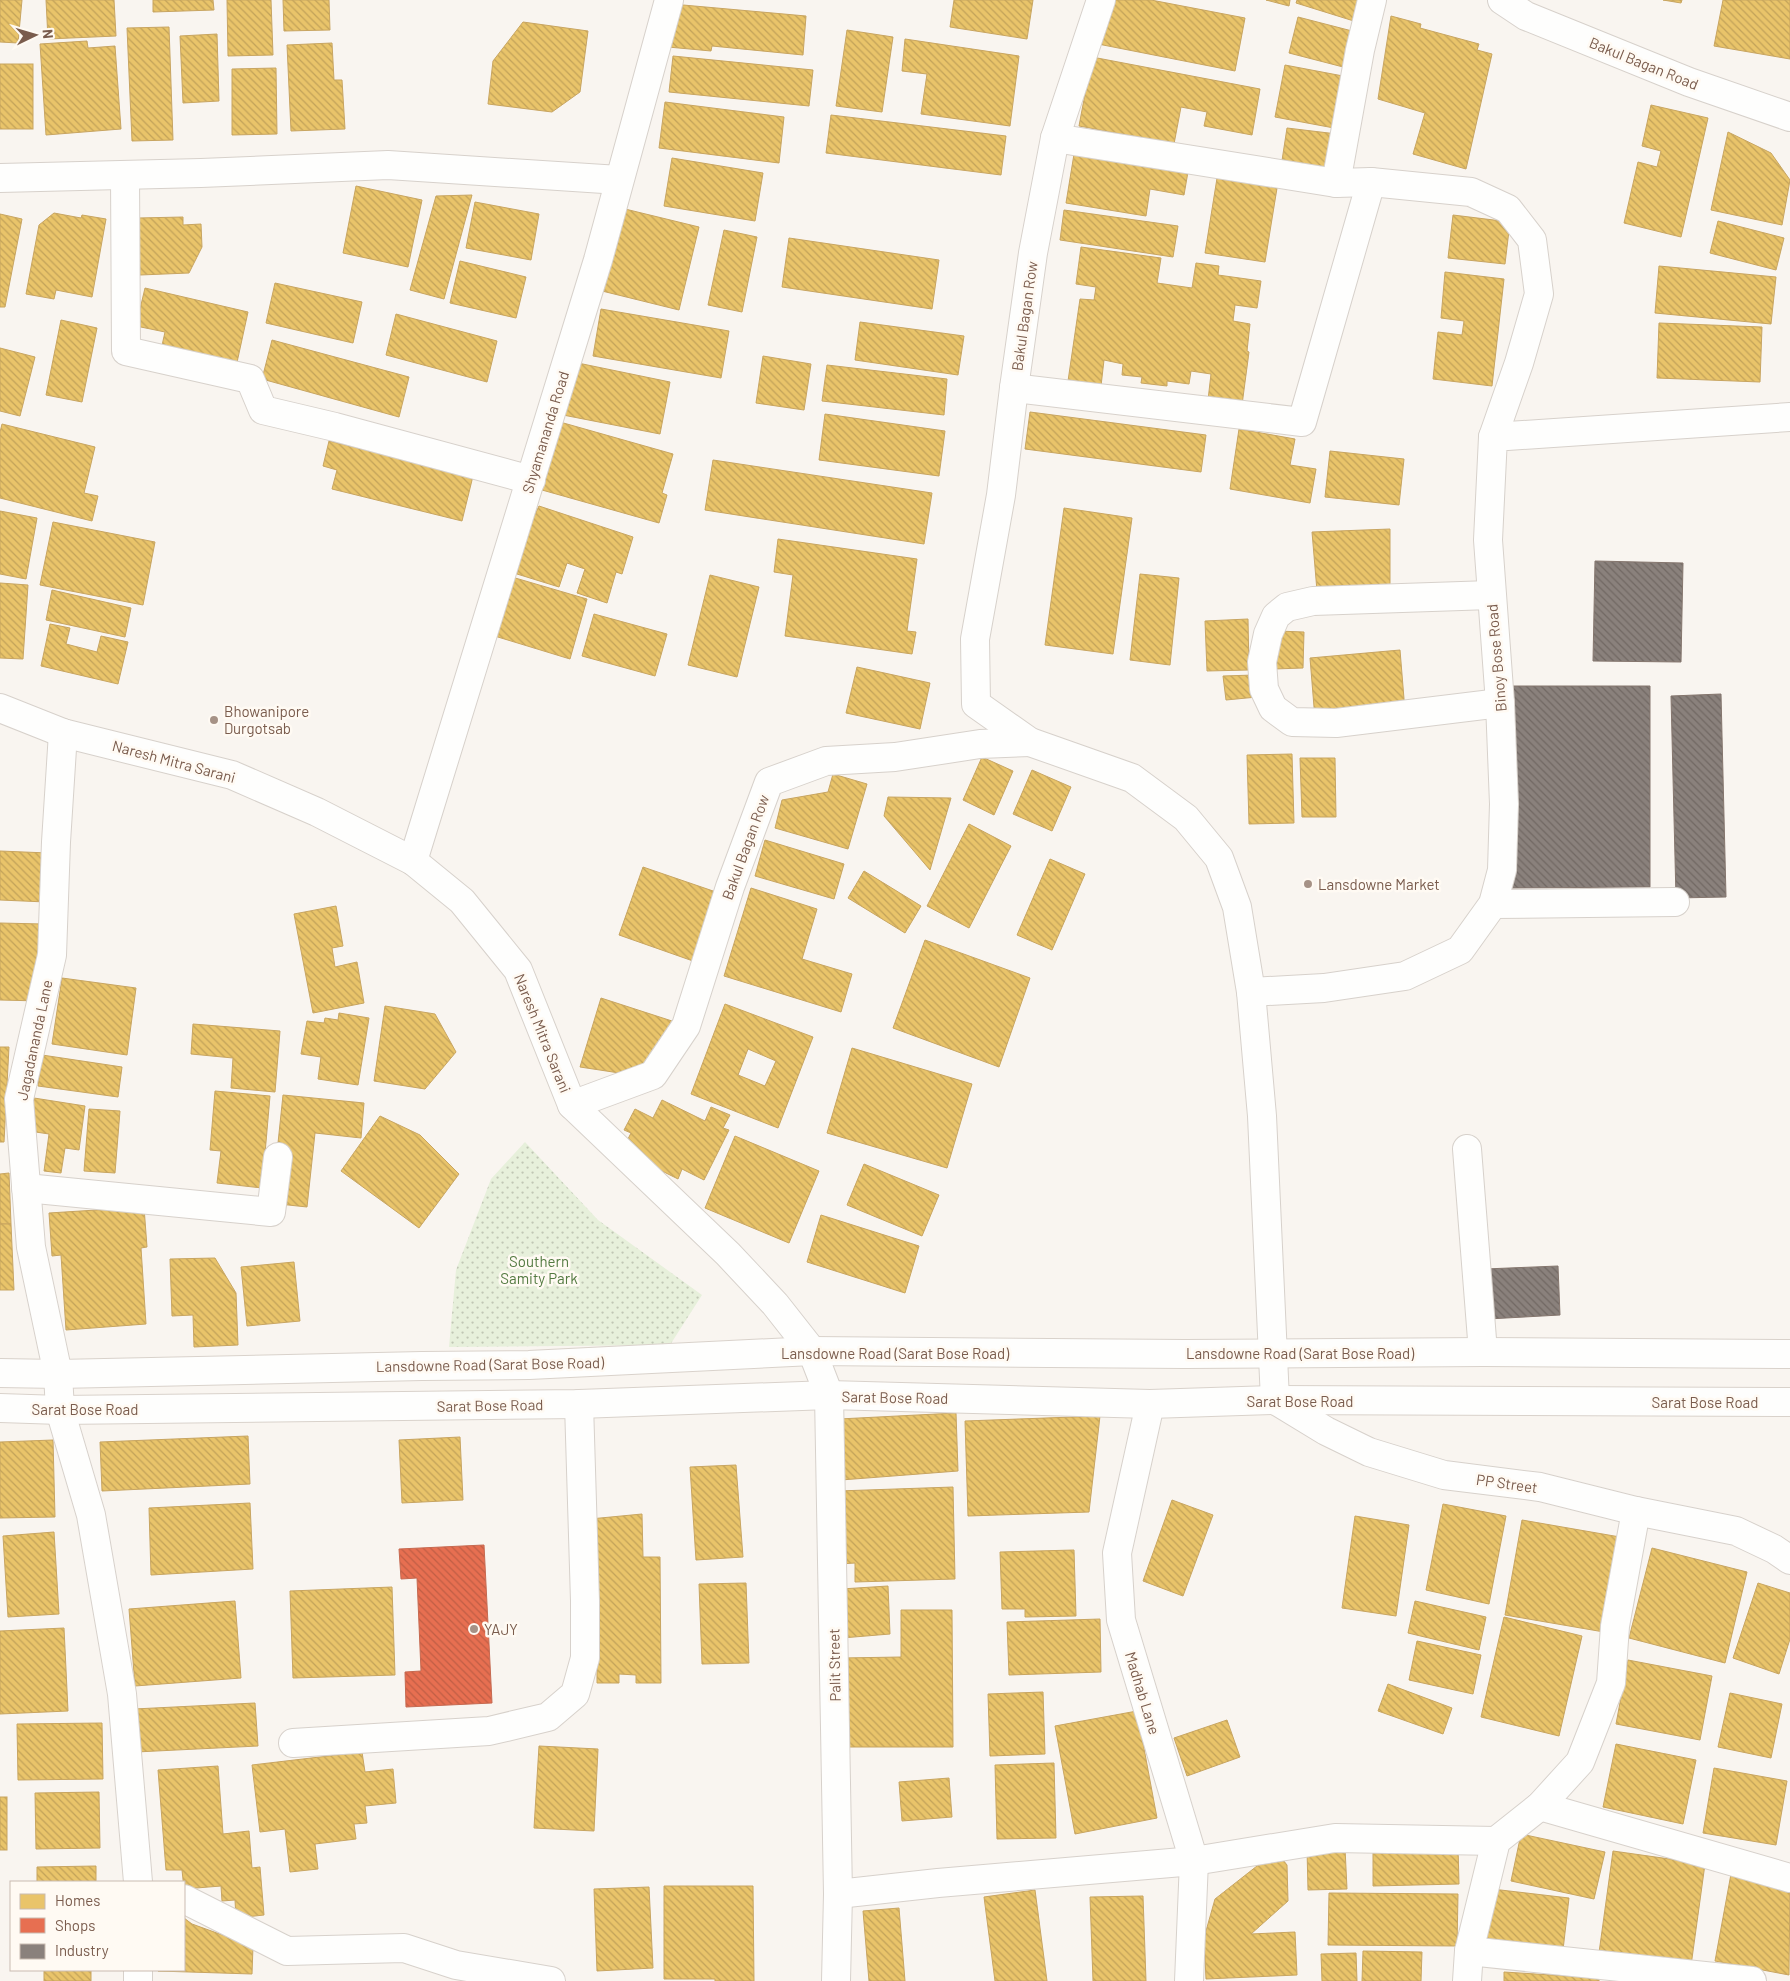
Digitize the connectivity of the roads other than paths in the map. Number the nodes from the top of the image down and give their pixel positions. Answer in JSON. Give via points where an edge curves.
{"nodes":[{"id":1,"x":670,"y":0,"type":"edge"},
{"id":2,"x":1100,"y":0,"type":"edge"},
{"id":3,"x":1372,"y":0,"type":"edge"},
{"id":4,"x":1502,"y":0,"type":"edge"},
{"id":5,"x":1790,"y":116,"type":"edge"},
{"id":6,"x":1054,"y":138,"type":"junction"},
{"id":7,"x":125,"y":175,"type":"junction"},
{"id":8,"x":0,"y":178,"type":"edge"},
{"id":9,"x":619,"y":180,"type":"junction"},
{"id":10,"x":1371,"y":182,"type":"junction"},
{"id":11,"x":1336,"y":183,"type":"junction"},
{"id":12,"x":1014,"y":388,"type":"junction"},
{"id":13,"x":1790,"y":417,"type":"edge"},
{"id":14,"x":1493,"y":437,"type":"junction"},
{"id":15,"x":531,"y":480,"type":"junction"},
{"id":16,"x":1490,"y":595,"type":"junction"},
{"id":17,"x":1500,"y":702,"type":"junction"},
{"id":18,"x":0,"y":708,"type":"edge"},
{"id":19,"x":63,"y":733,"type":"junction"},
{"id":20,"x":1030,"y":742,"type":"junction"},
{"id":21,"x":413,"y":861,"type":"junction"},
{"id":22,"x":1675,"y":902,"type":"dead end"},
{"id":23,"x":1493,"y":904,"type":"junction"},
{"id":24,"x":1251,"y":992,"type":"junction"},
{"id":25,"x":572,"y":1105,"type":"junction"},
{"id":26,"x":1467,"y":1149,"type":"dead end"},
{"id":27,"x":278,"y":1157,"type":"dead end"},
{"id":28,"x":26,"y":1188,"type":"junction"},
{"id":29,"x":812,"y":1351,"type":"junction"},
{"id":30,"x":1483,"y":1352,"type":"junction"},
{"id":31,"x":1274,"y":1354,"type":"junction"},
{"id":32,"x":1790,"y":1354,"type":"edge"},
{"id":33,"x":0,"y":1374,"type":"edge"},
{"id":34,"x":58,"y":1374,"type":"junction"},
{"id":35,"x":829,"y":1395,"type":"junction"},
{"id":36,"x":1275,"y":1400,"type":"junction"},
{"id":37,"x":1790,"y":1402,"type":"edge"},
{"id":38,"x":579,"y":1404,"type":"junction"},
{"id":39,"x":1150,"y":1404,"type":"junction"},
{"id":40,"x":0,"y":1408,"type":"edge"},
{"id":41,"x":60,"y":1410,"type":"junction"},
{"id":42,"x":1636,"y":1511,"type":"junction"},
{"id":43,"x":1790,"y":1560,"type":"edge"},
{"id":44,"x":293,"y":1743,"type":"dead end"},
{"id":45,"x":1540,"y":1806,"type":"junction"},
{"id":46,"x":1496,"y":1841,"type":"junction"},
{"id":47,"x":1194,"y":1861,"type":"junction"},
{"id":48,"x":1790,"y":1878,"type":"edge"},
{"id":49,"x":143,"y":1880,"type":"edge"},
{"id":50,"x":838,"y":1894,"type":"junction"},
{"id":51,"x":185,"y":1900,"type":"edge"},
{"id":52,"x":1469,"y":1952,"type":"junction"},
{"id":53,"x":1745,"y":1980,"type":"edge"},
{"id":54,"x":551,"y":1981,"type":"edge"},
{"id":55,"x":836,"y":1981,"type":"edge"},
{"id":56,"x":1188,"y":1981,"type":"edge"},
{"id":57,"x":1467,"y":1981,"type":"edge"}],
"edges":[{"from":1,"to":9,"type":"street","name":"Shyamananda Road"},
{"from":2,"to":6,"type":"street","name":"Bakul Bagan Row"},
{"from":3,"to":11,"type":"street"},
{"from":4,"to":5,"type":"street","name":"Bakul Bagan Road","via":[[1535,20],[1689,82]]},
{"from":6,"to":11,"type":"street","name":"Binoy Bose Road"},
{"from":6,"to":12,"type":"street","name":"Bakul Bagan Row","via":[[1033,253]]},
{"from":7,"to":8,"type":"street"},
{"from":7,"to":9,"type":"street","via":[[388,166]]},
{"from":7,"to":15,"type":"street","via":[[126,351],[250,379],[262,410]]},
{"from":9,"to":15,"type":"street","name":"Shyamananda Road"},
{"from":10,"to":11,"type":"street","name":"Binoy Bose Road"},
{"from":10,"to":12,"type":"street","via":[[1302,422]]},
{"from":10,"to":14,"type":"street","name":"Binoy Bose Road","via":[[1471,192],[1508,209],[1532,240],[1539,294],[1520,363]]},
{"from":12,"to":20,"type":"street","name":"Bakul Bagan Row","via":[[1001,495],[976,639],[976,704]]},
{"from":13,"to":14,"type":"street"},
{"from":14,"to":16,"type":"street","name":"Binoy Bose Road","via":[[1488,540]]},
{"from":15,"to":21,"type":"street","name":"Shyamananda Road"},
{"from":16,"to":17,"type":"street","name":"Binoy Bose Road"},
{"from":16,"to":17,"type":"street","via":[[1313,601],[1287,607],[1276,616],[1268,634],[1262,662],[1264,689],[1273,708],[1292,722],[1336,723]]},
{"from":17,"to":23,"type":"street","name":"Binoy Bose Road","via":[[1504,804],[1502,870]]},
{"from":18,"to":19,"type":"street","name":"Naresh Mitra Sarani"},
{"from":19,"to":21,"type":"street","name":"Naresh Mitra Sarani","via":[[232,775],[317,812]]},
{"from":19,"to":28,"type":"street","name":"Jagadananda Lane","via":[[52,955],[19,1099]]},
{"from":20,"to":24,"type":"street","via":[[1132,778],[1186,818],[1219,858],[1237,907]]},
{"from":20,"to":25,"type":"street","name":"Bakul Bagan Row","via":[[980,744],[895,757],[826,761],[769,782],[730,887],[686,1026],[653,1075]]},
{"from":21,"to":25,"type":"street","name":"Naresh Mitra Sarani","via":[[462,900],[518,970]]},
{"from":22,"to":23,"type":"street"},
{"from":23,"to":24,"type":"street","name":"Binoy Bose Road","via":[[1460,950],[1405,976],[1324,988]]},
{"from":24,"to":31,"type":"street","via":[[1262,1116]]},
{"from":25,"to":29,"type":"street","name":"Naresh Mitra Sarani","via":[[728,1254]]},
{"from":26,"to":30,"type":"street"},
{"from":27,"to":28,"type":"street","via":[[270,1212]]},
{"from":28,"to":34,"type":"street","name":"Jagadananda Lane","via":[[31,1247]]},
{"from":29,"to":31,"type":"street","name":"Lansdowne Road (Sarat Bose Road)"},
{"from":29,"to":34,"type":"street","name":"Lansdowne Road (Sarat Bose Road)","via":[[529,1366]]},
{"from":29,"to":35,"type":"street","name":"Palit Street"},
{"from":30,"to":31,"type":"street","name":"Lansdowne Road (Sarat Bose Road)"},
{"from":30,"to":32,"type":"street","name":"Lansdowne Road (Sarat Bose Road)"},
{"from":31,"to":36,"type":"street"},
{"from":33,"to":34,"type":"street","name":"Lansdowne Road (Sarat Bose Road)"},
{"from":34,"to":41,"type":"street","name":"Jagadananda Lane"},
{"from":35,"to":38,"type":"street","name":"Sarat Bose Road"},
{"from":35,"to":39,"type":"street","name":"Sarat Bose Road"},
{"from":35,"to":50,"type":"street","name":"Palit Street"},
{"from":36,"to":37,"type":"street","name":"Sarat Bose Road"},
{"from":36,"to":39,"type":"street","name":"Sarat Bose Road"},
{"from":36,"to":42,"type":"street","name":"PP Street","via":[[1326,1431],[1378,1455],[1444,1475],[1540,1487]]},
{"from":38,"to":41,"type":"street","name":"Sarat Bose Road"},
{"from":38,"to":44,"type":"street","via":[[585,1658],[575,1694],[548,1717],[489,1731]]},
{"from":39,"to":47,"type":"street","name":"Madhab Lane","via":[[1117,1553],[1121,1620]]},
{"from":40,"to":41,"type":"street","name":"Sarat Bose Road"},
{"from":41,"to":49,"type":"street","name":"Jagadananda Lane","via":[[91,1515],[122,1694]]},
{"from":42,"to":43,"type":"street","name":"PP Street","via":[[1736,1531]]},
{"from":42,"to":45,"type":"street","via":[[1615,1626],[1611,1683],[1580,1762]]},
{"from":45,"to":46,"type":"street"},
{"from":45,"to":48,"type":"street"},
{"from":46,"to":47,"type":"street","via":[[1335,1838]]},
{"from":46,"to":52,"type":"street"},
{"from":47,"to":50,"type":"street"},
{"from":47,"to":56,"type":"street","name":"Madhab Lane"},
{"from":50,"to":55,"type":"street","name":"Palit Street"},
{"from":51,"to":54,"type":"street","via":[[287,1951],[404,1948],[456,1966]]},
{"from":52,"to":53,"type":"street"},
{"from":52,"to":57,"type":"street"}]}
